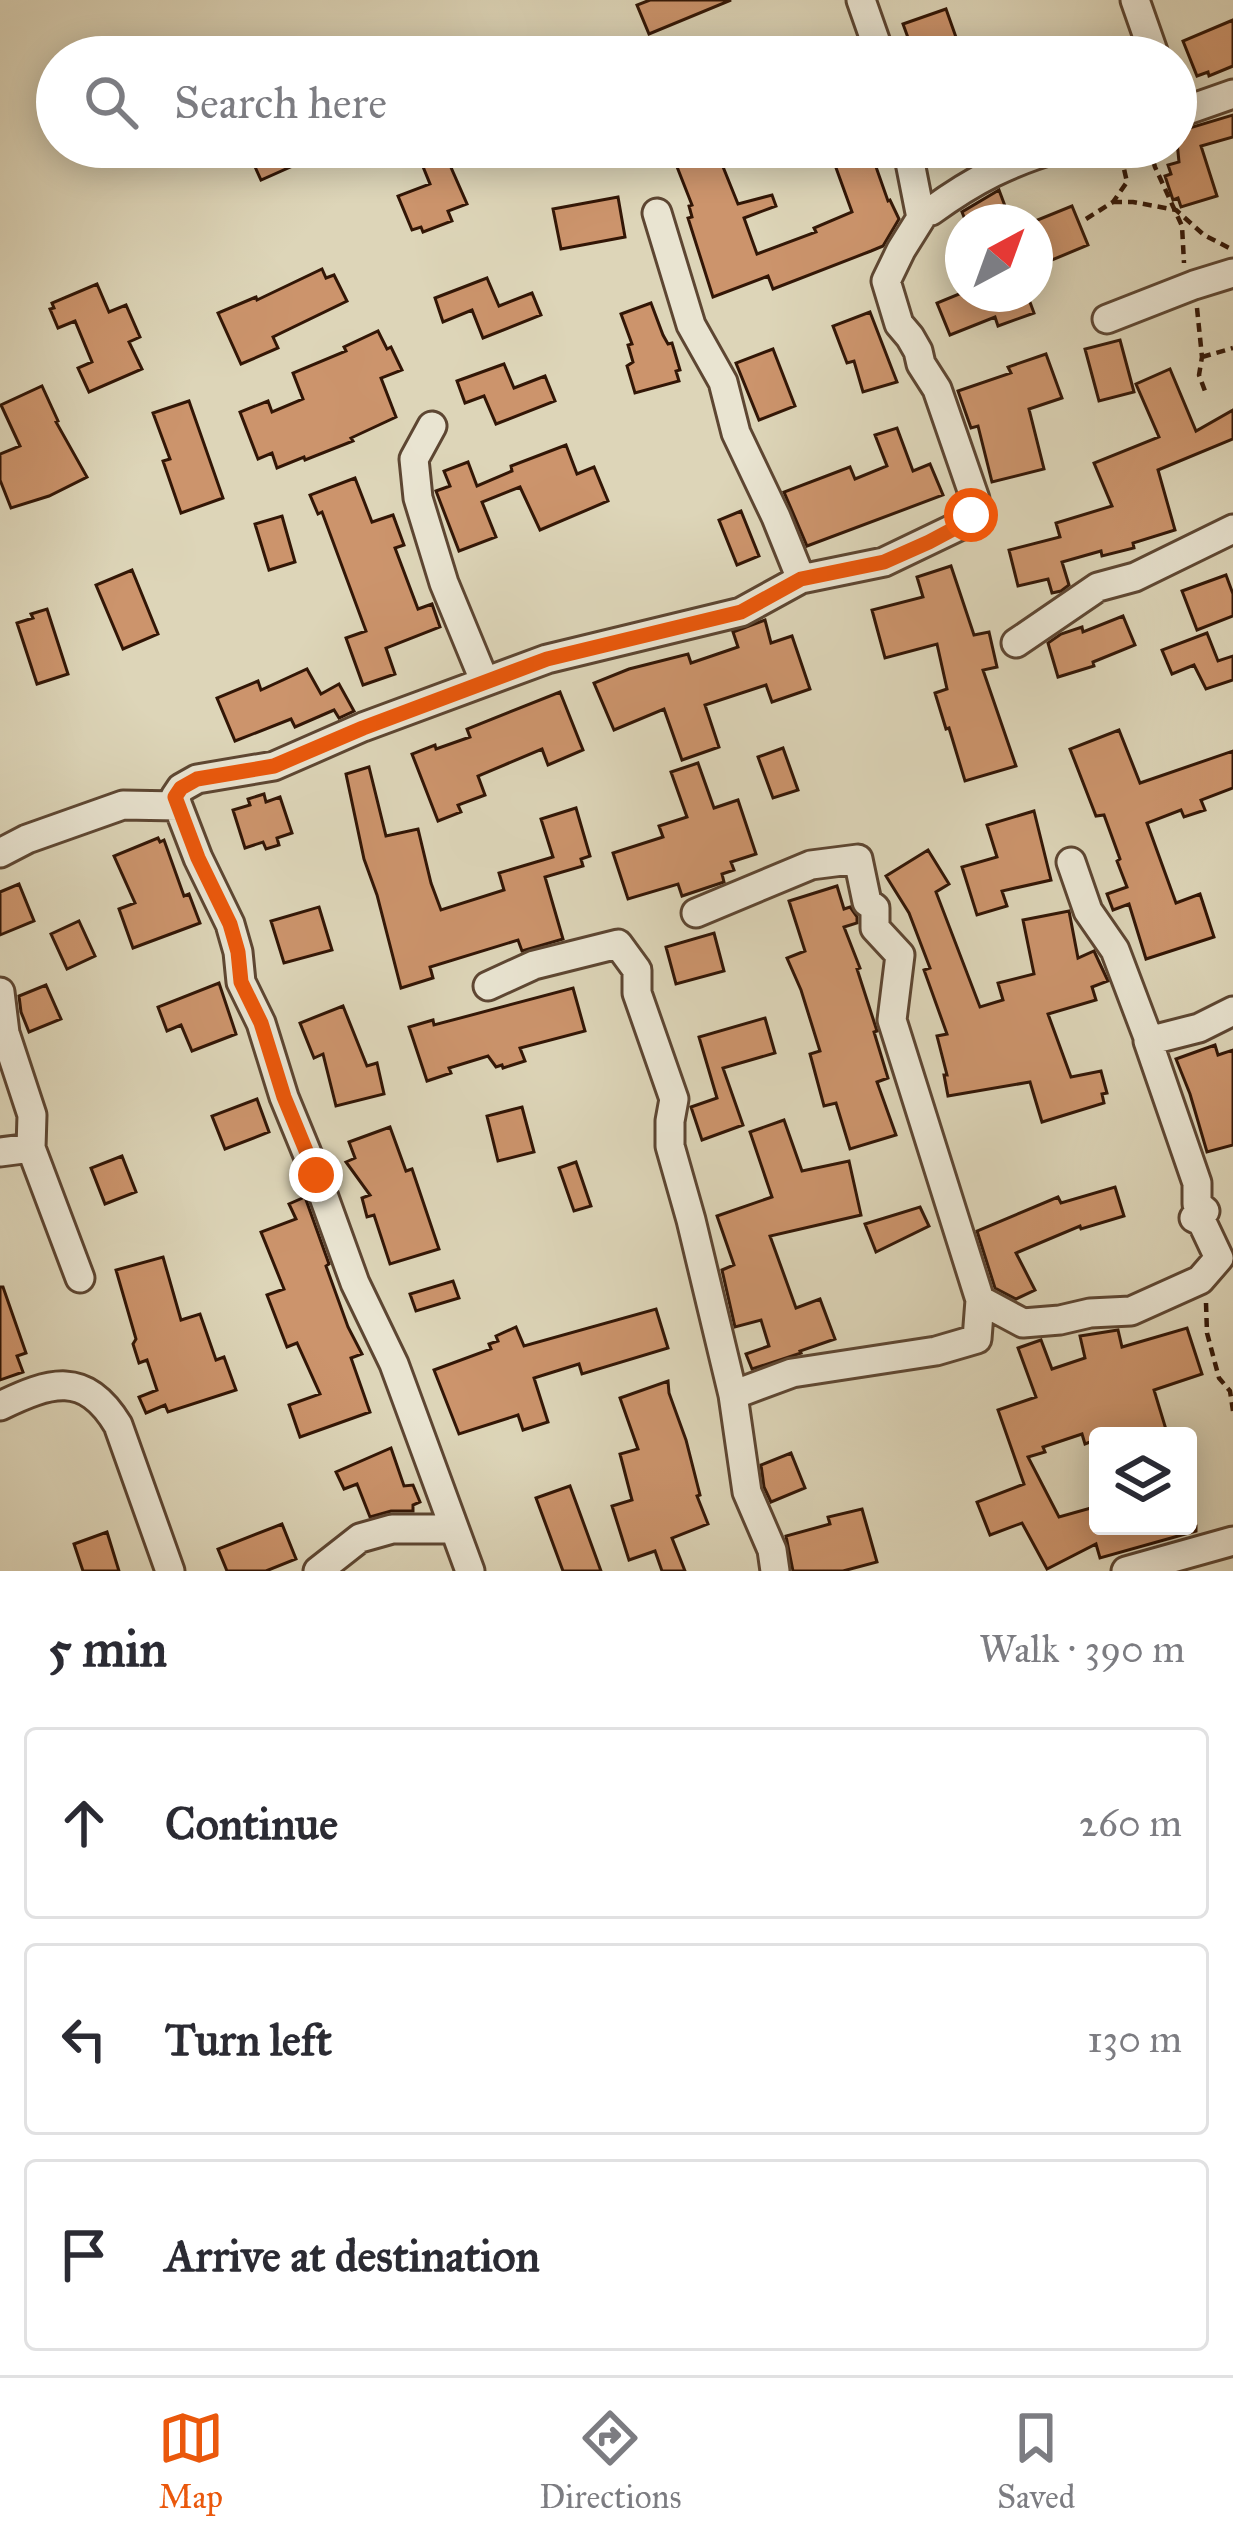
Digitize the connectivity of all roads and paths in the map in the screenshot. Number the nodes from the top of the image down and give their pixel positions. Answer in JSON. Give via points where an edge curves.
{"nodes":[{"id":1,"x":861,"y":0,"type":"edge"},
{"id":2,"x":1135,"y":0,"type":"edge"},
{"id":3,"x":874,"y":36,"type":"edge"},
{"id":4,"x":1148,"y":36,"type":"edge"},
{"id":5,"x":1233,"y":94,"type":"edge"},
{"id":6,"x":1197,"y":107,"type":"edge"},
{"id":7,"x":911,"y":168,"type":"edge"},
{"id":8,"x":1002,"y":168,"type":"edge"},
{"id":9,"x":1124,"y":168,"type":"edge"},
{"id":10,"x":1156,"y":168,"type":"edge"},
{"id":11,"x":1113,"y":202,"type":"junction"},
{"id":12,"x":1176,"y":210,"type":"junction"},
{"id":13,"x":932,"y":211,"type":"dead end"},
{"id":14,"x":657,"y":213,"type":"dead end"},
{"id":15,"x":1086,"y":219,"type":"dead end"},
{"id":16,"x":1233,"y":250,"type":"edge"},
{"id":17,"x":1233,"y":273,"type":"edge"},
{"id":18,"x":1107,"y":320,"type":"dead end"},
{"id":19,"x":1233,"y":348,"type":"edge"},
{"id":20,"x":1202,"y":357,"type":"dead end"},
{"id":21,"x":432,"y":426,"type":"dead end"},
{"id":22,"x":1233,"y":529,"type":"edge"},
{"id":23,"x":801,"y":579,"type":"junction"},
{"id":24,"x":1016,"y":643,"type":"dead end"},
{"id":25,"x":484,"y":680,"type":"junction"},
{"id":26,"x":178,"y":806,"type":"junction"},
{"id":27,"x":0,"y":853,"type":"edge"},
{"id":28,"x":1071,"y":862,"type":"dead end"},
{"id":29,"x":696,"y":913,"type":"dead end"},
{"id":30,"x":488,"y":986,"type":"dead end"},
{"id":31,"x":0,"y":992,"type":"edge"},
{"id":32,"x":1233,"y":1011,"type":"edge"},
{"id":33,"x":1148,"y":1040,"type":"junction"},
{"id":34,"x":32,"y":1148,"type":"junction"},
{"id":35,"x":0,"y":1152,"type":"edge"},
{"id":36,"x":80,"y":1278,"type":"dead end"},
{"id":37,"x":1202,"y":1293,"type":"dead end"},
{"id":38,"x":980,"y":1300,"type":"junction"},
{"id":39,"x":733,"y":1395,"type":"junction"},
{"id":40,"x":0,"y":1406,"type":"edge"},
{"id":41,"x":1233,"y":1411,"type":"edge"},
{"id":42,"x":453,"y":1529,"type":"junction"},
{"id":43,"x":1233,"y":1541,"type":"edge"},
{"id":44,"x":170,"y":1571,"type":"edge"},
{"id":45,"x":319,"y":1571,"type":"edge"},
{"id":46,"x":470,"y":1571,"type":"edge"},
{"id":47,"x":775,"y":1571,"type":"edge"},
{"id":48,"x":1126,"y":1571,"type":"edge"}],
"edges":[{"from":1,"to":3,"type":"street"},
{"from":2,"to":4,"type":"street"},
{"from":5,"to":6,"type":"street"},
{"from":7,"to":23,"type":"street","via":[[921,218],[886,281],[899,324],[937,389],[975,499],[971,515],[884,562]]},
{"from":8,"to":13,"type":"street"},
{"from":9,"to":11,"type":"path","via":[[1127,182]]},
{"from":10,"to":12,"type":"path"},
{"from":11,"to":12,"type":"path"},
{"from":11,"to":15,"type":"path"},
{"from":12,"to":16,"type":"path"},
{"from":14,"to":23,"type":"street","via":[[691,325],[724,382],[736,433]]},
{"from":17,"to":18,"type":"street"},
{"from":19,"to":20,"type":"path"},
{"from":21,"to":25,"type":"street","via":[[414,459],[418,498]]},
{"from":22,"to":24,"type":"street","via":[[1098,587]]},
{"from":23,"to":25,"type":"street","via":[[741,612]]},
{"from":25,"to":26,"type":"street","via":[[274,766],[197,779],[181,788]]},
{"from":26,"to":27,"type":"street","via":[[123,806]]},
{"from":26,"to":42,"type":"street","via":[[230,924],[241,982]]},
{"from":28,"to":33,"type":"street","via":[[1152,1048]]},
{"from":29,"to":38,"type":"street","via":[[811,866],[858,859],[875,928],[900,955],[892,1020]]},
{"from":30,"to":39,"type":"street","via":[[618,944],[637,970],[637,993],[674,1099],[670,1146]]},
{"from":31,"to":34,"type":"street","via":[[4,1033],[32,1115]]},
{"from":32,"to":33,"type":"street"},
{"from":33,"to":38,"type":"street","via":[[1205,1211],[1194,1218],[1219,1258],[1200,1280],[1131,1311],[1023,1322]]},
{"from":34,"to":35,"type":"street"},
{"from":34,"to":36,"type":"street"},
{"from":37,"to":41,"type":"path"},
{"from":38,"to":39,"type":"street","via":[[977,1339],[810,1369]]},
{"from":39,"to":47,"type":"street","via":[[747,1492]]},
{"from":40,"to":44,"type":"street","via":[[57,1385],[76,1386],[107,1407]]},
{"from":42,"to":45,"type":"street","via":[[360,1538]]},
{"from":42,"to":46,"type":"street"},
{"from":43,"to":48,"type":"street"}]}
